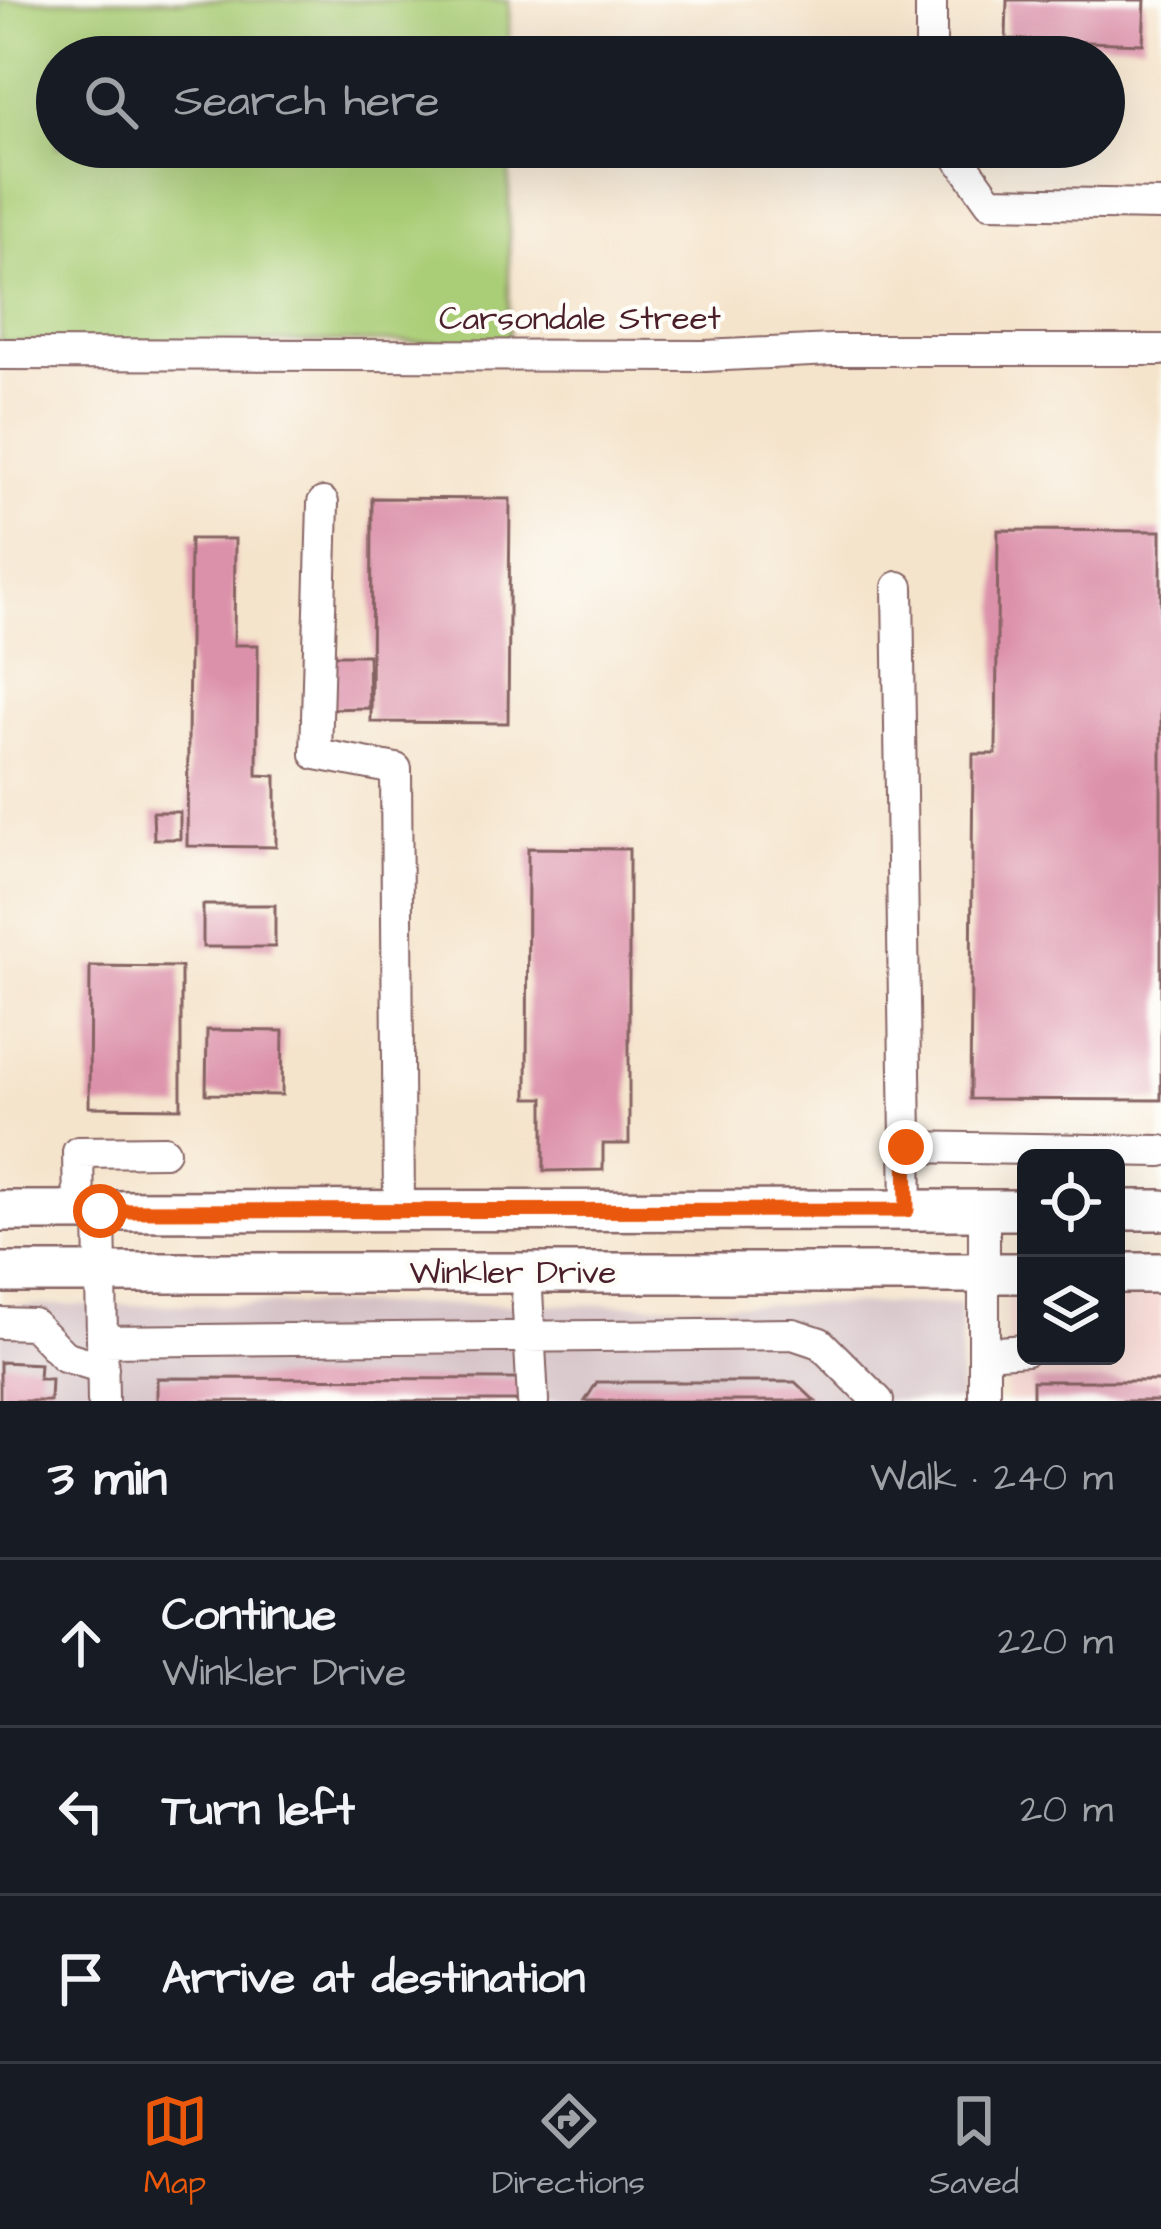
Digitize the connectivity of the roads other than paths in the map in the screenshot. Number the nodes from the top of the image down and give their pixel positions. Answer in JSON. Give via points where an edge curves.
{"nodes":[{"id":1,"x":931,"y":0,"type":"edge"},
{"id":2,"x":931,"y":36,"type":"edge"},
{"id":3,"x":966,"y":168,"type":"edge"},
{"id":4,"x":1161,"y":205,"type":"edge"},
{"id":5,"x":1161,"y":350,"type":"edge"},
{"id":6,"x":0,"y":355,"type":"edge"},
{"id":7,"x":323,"y":503,"type":"dead end"},
{"id":8,"x":898,"y":587,"type":"dead end"},
{"id":9,"x":906,"y":1147,"type":"junction"},
{"id":10,"x":1161,"y":1150,"type":"edge"},
{"id":11,"x":164,"y":1151,"type":"dead end"},
{"id":12,"x":399,"y":1209,"type":"junction"},
{"id":13,"x":907,"y":1210,"type":"junction"},
{"id":14,"x":984,"y":1210,"type":"junction"},
{"id":15,"x":1017,"y":1210,"type":"edge"},
{"id":16,"x":1125,"y":1210,"type":"edge"},
{"id":17,"x":1161,"y":1210,"type":"edge"},
{"id":18,"x":0,"y":1211,"type":"edge"},
{"id":19,"x":89,"y":1211,"type":"junction"},
{"id":20,"x":0,"y":1273,"type":"edge"},
{"id":21,"x":102,"y":1273,"type":"junction"},
{"id":22,"x":402,"y":1273,"type":"junction"},
{"id":23,"x":526,"y":1273,"type":"junction"},
{"id":24,"x":984,"y":1273,"type":"junction"},
{"id":25,"x":1017,"y":1273,"type":"edge"},
{"id":26,"x":1125,"y":1273,"type":"edge"},
{"id":27,"x":1161,"y":1273,"type":"edge"},
{"id":28,"x":0,"y":1323,"type":"edge"},
{"id":29,"x":531,"y":1336,"type":"junction"},
{"id":30,"x":1017,"y":1351,"type":"edge"},
{"id":31,"x":984,"y":1353,"type":"junction"},
{"id":32,"x":103,"y":1355,"type":"junction"},
{"id":33,"x":103,"y":1401,"type":"edge"},
{"id":34,"x":533,"y":1401,"type":"edge"},
{"id":35,"x":878,"y":1401,"type":"edge"},
{"id":36,"x":984,"y":1401,"type":"edge"}],
"edges":[{"from":1,"to":2,"type":"street"},
{"from":3,"to":4,"type":"street","via":[[990,202]]},
{"from":5,"to":6,"type":"street","name":"Carsondale Street"},
{"from":7,"to":12,"type":"street","via":[[316,754],[396,769]]},
{"from":8,"to":9,"type":"street"},
{"from":9,"to":10,"type":"street"},
{"from":9,"to":13,"type":"street"},
{"from":11,"to":19,"type":"street","via":[[78,1152]]},
{"from":12,"to":13,"type":"main road","name":"Winkler Drive"},
{"from":12,"to":19,"type":"main road","name":"Winkler Drive"},
{"from":12,"to":22,"type":"main road"},
{"from":13,"to":14,"type":"main road","name":"Winkler Drive"},
{"from":14,"to":15,"type":"main road","name":"Winkler Drive"},
{"from":14,"to":24,"type":"street"},
{"from":16,"to":17,"type":"main road"},
{"from":18,"to":19,"type":"main road","name":"Winkler Drive"},
{"from":19,"to":21,"type":"street"},
{"from":20,"to":21,"type":"main road","name":"Winkler Drive"},
{"from":21,"to":22,"type":"main road","name":"Winkler Drive"},
{"from":21,"to":32,"type":"street"},
{"from":22,"to":23,"type":"main road","name":"Winkler Drive"},
{"from":23,"to":24,"type":"main road","name":"Winkler Drive"},
{"from":23,"to":29,"type":"street"},
{"from":24,"to":25,"type":"main road","name":"Winkler Drive"},
{"from":24,"to":31,"type":"street"},
{"from":26,"to":27,"type":"main road"},
{"from":28,"to":32,"type":"street","via":[[33,1324],[64,1356]]},
{"from":29,"to":32,"type":"street"},
{"from":29,"to":34,"type":"street"},
{"from":29,"to":35,"type":"street","via":[[794,1334],[820,1343]]},
{"from":30,"to":31,"type":"street"},
{"from":31,"to":36,"type":"street"},
{"from":32,"to":33,"type":"street"}]}
